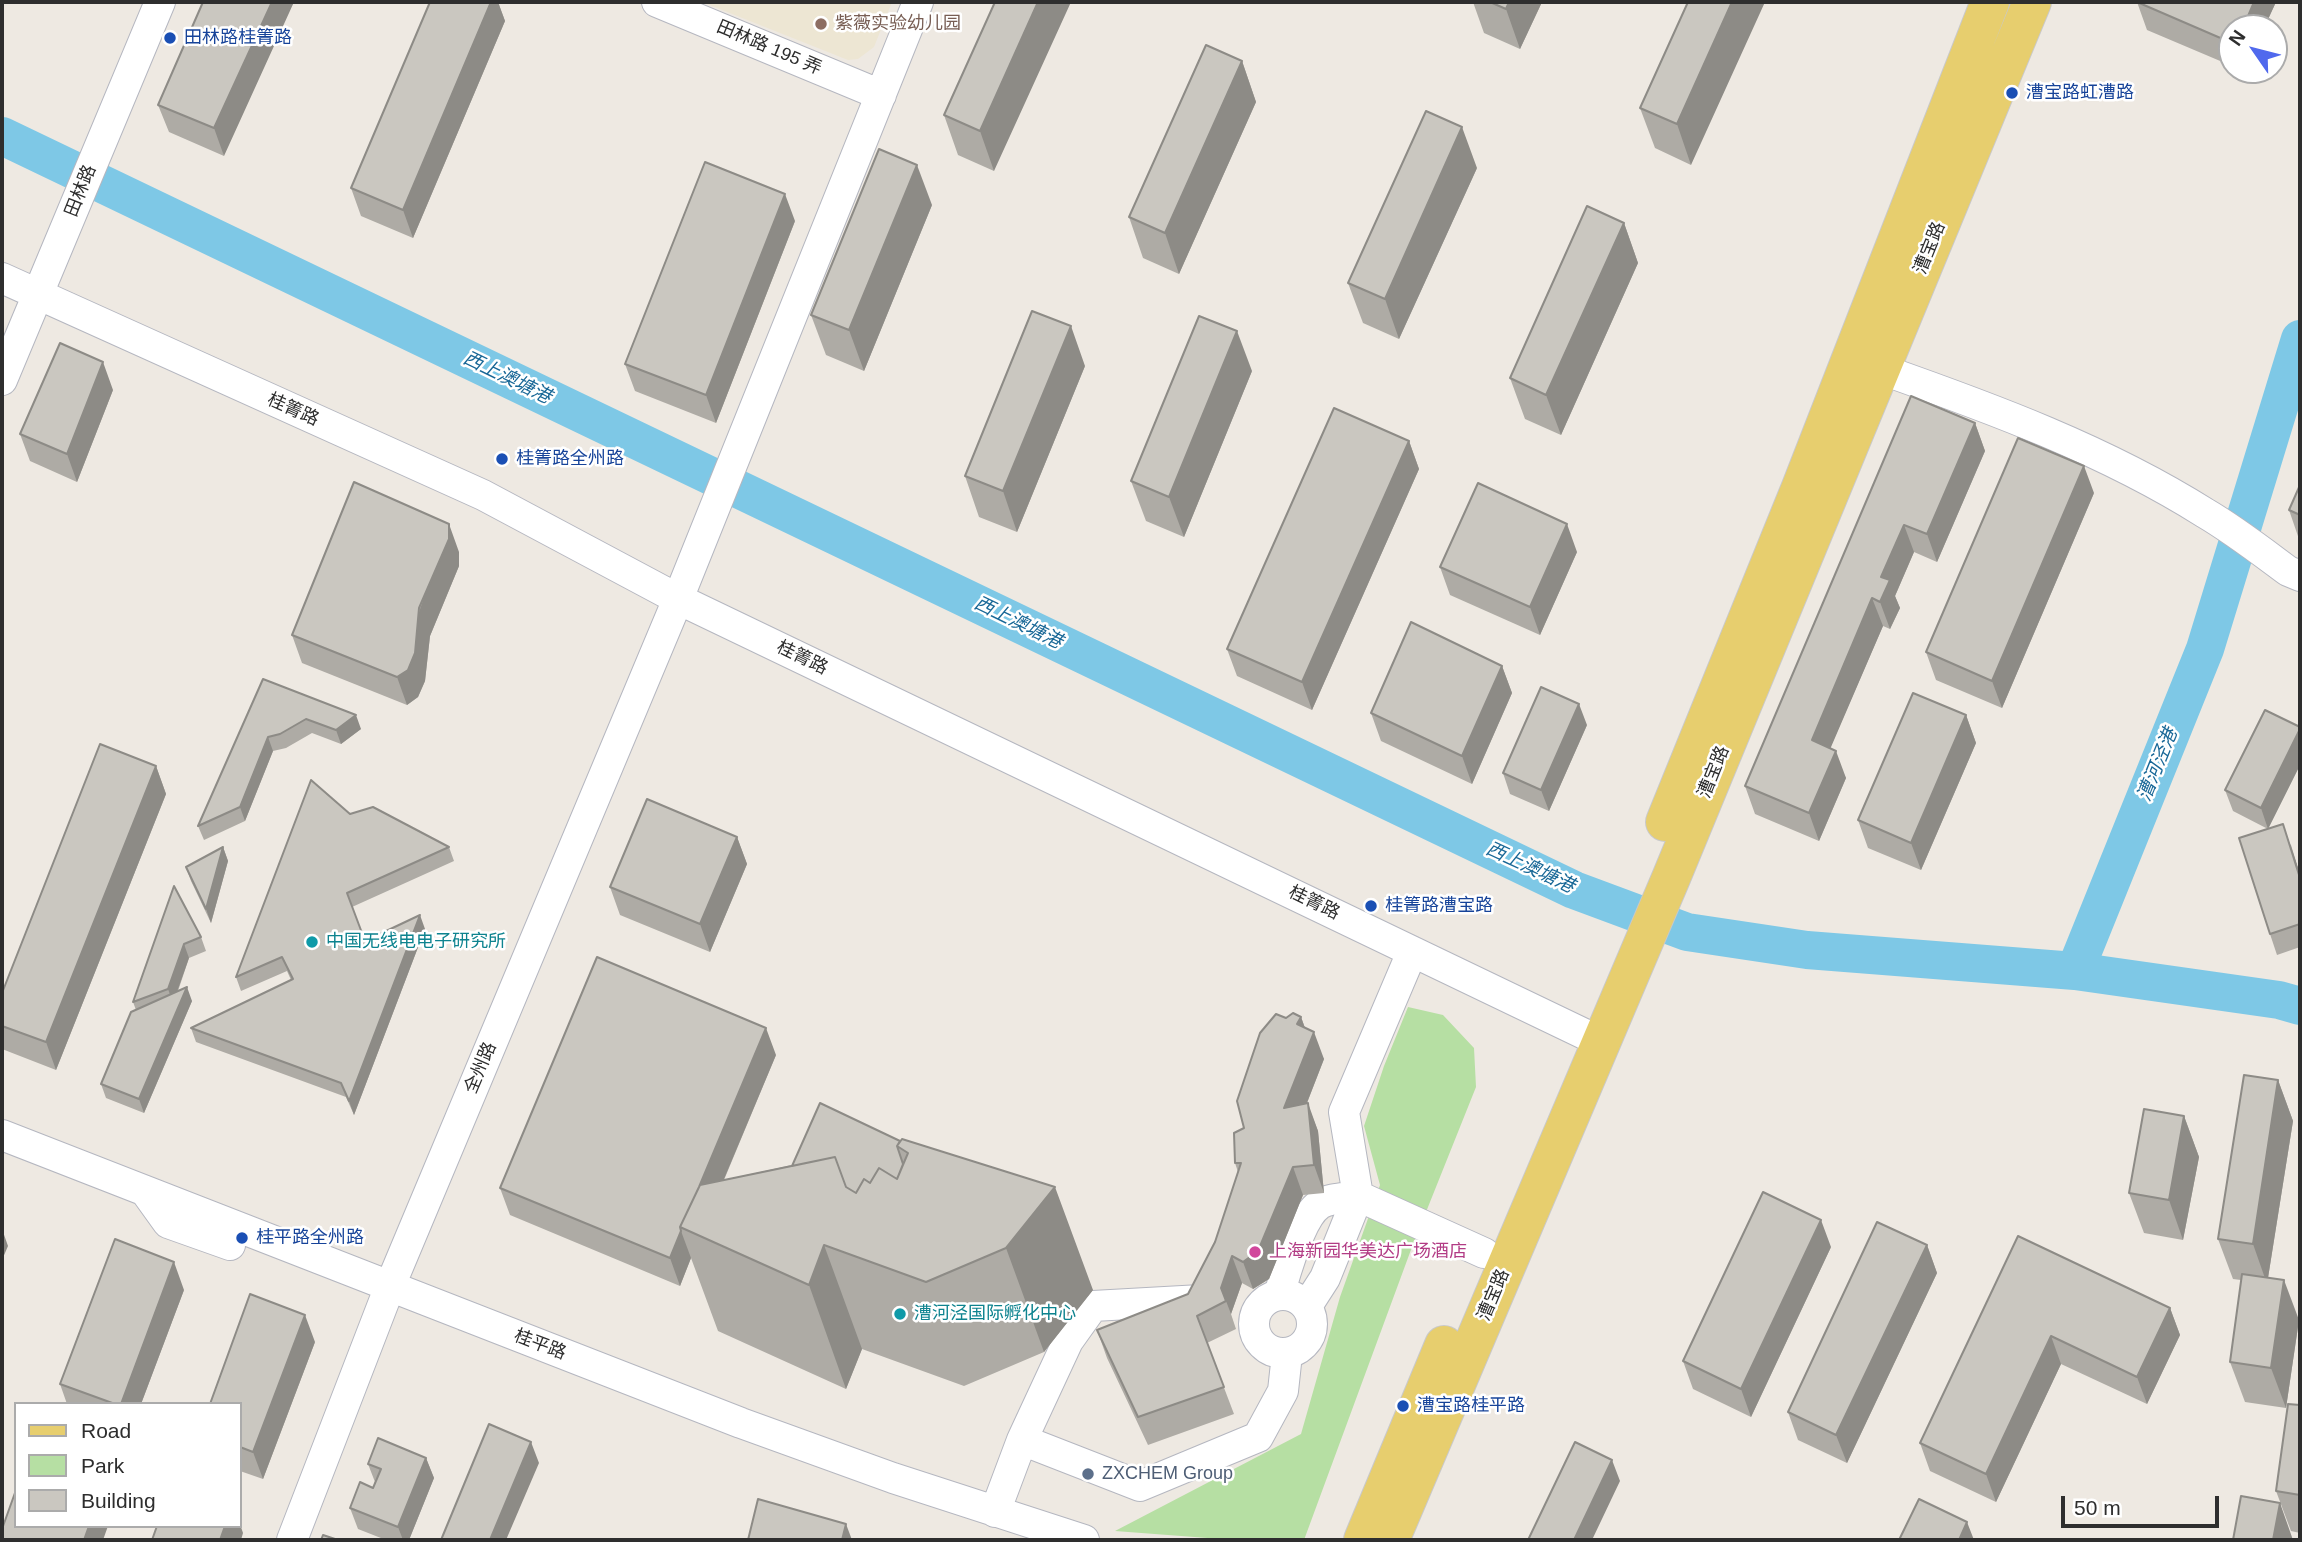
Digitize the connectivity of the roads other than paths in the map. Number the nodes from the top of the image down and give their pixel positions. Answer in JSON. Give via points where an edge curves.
{"nodes":[{"id":1,"x":160,"y":2,"type":"edge"},
{"id":2,"x":657,"y":2,"type":"edge"},
{"id":3,"x":918,"y":2,"type":"edge"},
{"id":4,"x":1990,"y":2,"type":"edge"},
{"id":5,"x":2032,"y":2,"type":"edge"},
{"id":6,"x":881,"y":95,"type":"junction"},
{"id":7,"x":2,"y":278,"type":"edge"},
{"id":8,"x":38,"y":296,"type":"junction"},
{"id":9,"x":1880,"y":369,"type":"junction"},
{"id":10,"x":2,"y":380,"type":"edge"},
{"id":11,"x":2294,"y":573,"type":"edge"},
{"id":12,"x":678,"y":599,"type":"junction"},
{"id":13,"x":1658,"y":874,"type":"junction"},
{"id":14,"x":1412,"y":952,"type":"junction"},
{"id":15,"x":1589,"y":1036,"type":"junction"},
{"id":16,"x":2,"y":1135,"type":"edge"},
{"id":17,"x":1358,"y":1196,"type":"junction"},
{"id":18,"x":1484,"y":1253,"type":"junction"},
{"id":19,"x":390,"y":1286,"type":"junction"},
{"id":20,"x":1279,"y":1294,"type":"junction"},
{"id":21,"x":1201,"y":1300,"type":"tunnel mouth"},
{"id":22,"x":1307,"y":1306,"type":"junction"},
{"id":23,"x":1287,"y":1354,"type":"junction"},
{"id":24,"x":1022,"y":1440,"type":"junction"},
{"id":25,"x":995,"y":1512,"type":"junction"},
{"id":26,"x":292,"y":1540,"type":"edge"},
{"id":27,"x":1084,"y":1540,"type":"edge"},
{"id":28,"x":1363,"y":1540,"type":"edge"},
{"id":29,"x":1390,"y":1540,"type":"edge"}],
"edges":[{"from":1,"to":8,"type":"street","name":"田林路"},
{"from":2,"to":6,"type":"street","name":"田林路 195 弄"},
{"from":3,"to":6,"type":"street","name":"全州路"},
{"from":4,"to":13,"type":"main road","name":"漕宝路","via":[[1801,487]]},
{"from":5,"to":9,"type":"main road","name":"漕宝路"},
{"from":6,"to":12,"type":"street","name":"全州路"},
{"from":7,"to":8,"type":"street","name":"桂箐路"},
{"from":8,"to":10,"type":"street","name":"田林路"},
{"from":8,"to":12,"type":"street","name":"桂箐路","via":[[483,495]]},
{"from":9,"to":11,"type":"street","via":[[1979,403],[2115,464],[2205,513]]},
{"from":9,"to":13,"type":"main road","name":"漕宝路"},
{"from":12,"to":14,"type":"street","name":"桂箐路"},
{"from":12,"to":19,"type":"street","name":"全州路"},
{"from":13,"to":15,"type":"main road","name":"漕宝路"},
{"from":14,"to":15,"type":"street","name":"桂箐路"},
{"from":14,"to":17,"type":"street","via":[[1344,1112]]},
{"from":15,"to":18,"type":"main road","name":"漕宝路"},
{"from":15,"to":29,"type":"main road","name":"漕宝路"},
{"from":16,"to":19,"type":"street","name":"桂平路"},
{"from":17,"to":18,"type":"street"},
{"from":17,"to":20,"type":"street","via":[[1322,1202],[1310,1213]]},
{"from":17,"to":22,"type":"street","via":[[1325,1278]]},
{"from":18,"to":28,"type":"main road","name":"漕宝路"},
{"from":19,"to":25,"type":"street","name":"桂平路","via":[[741,1423]]},
{"from":19,"to":26,"type":"street","name":"全州路"},
{"from":20,"to":22,"type":"street","via":[[1295,1297]]},
{"from":20,"to":23,"type":"street","via":[[1248,1311],[1260,1343],[1272,1352]]},
{"from":21,"to":24,"type":"street","via":[[1093,1307],[1068,1341]]},
{"from":22,"to":23,"type":"street","via":[[1313,1320],[1311,1336],[1301,1348]]},
{"from":23,"to":24,"type":"street","via":[[1283,1391],[1258,1437],[1140,1486]]},
{"from":24,"to":25,"type":"street"},
{"from":25,"to":27,"type":"street","name":"桂平路"}]}
